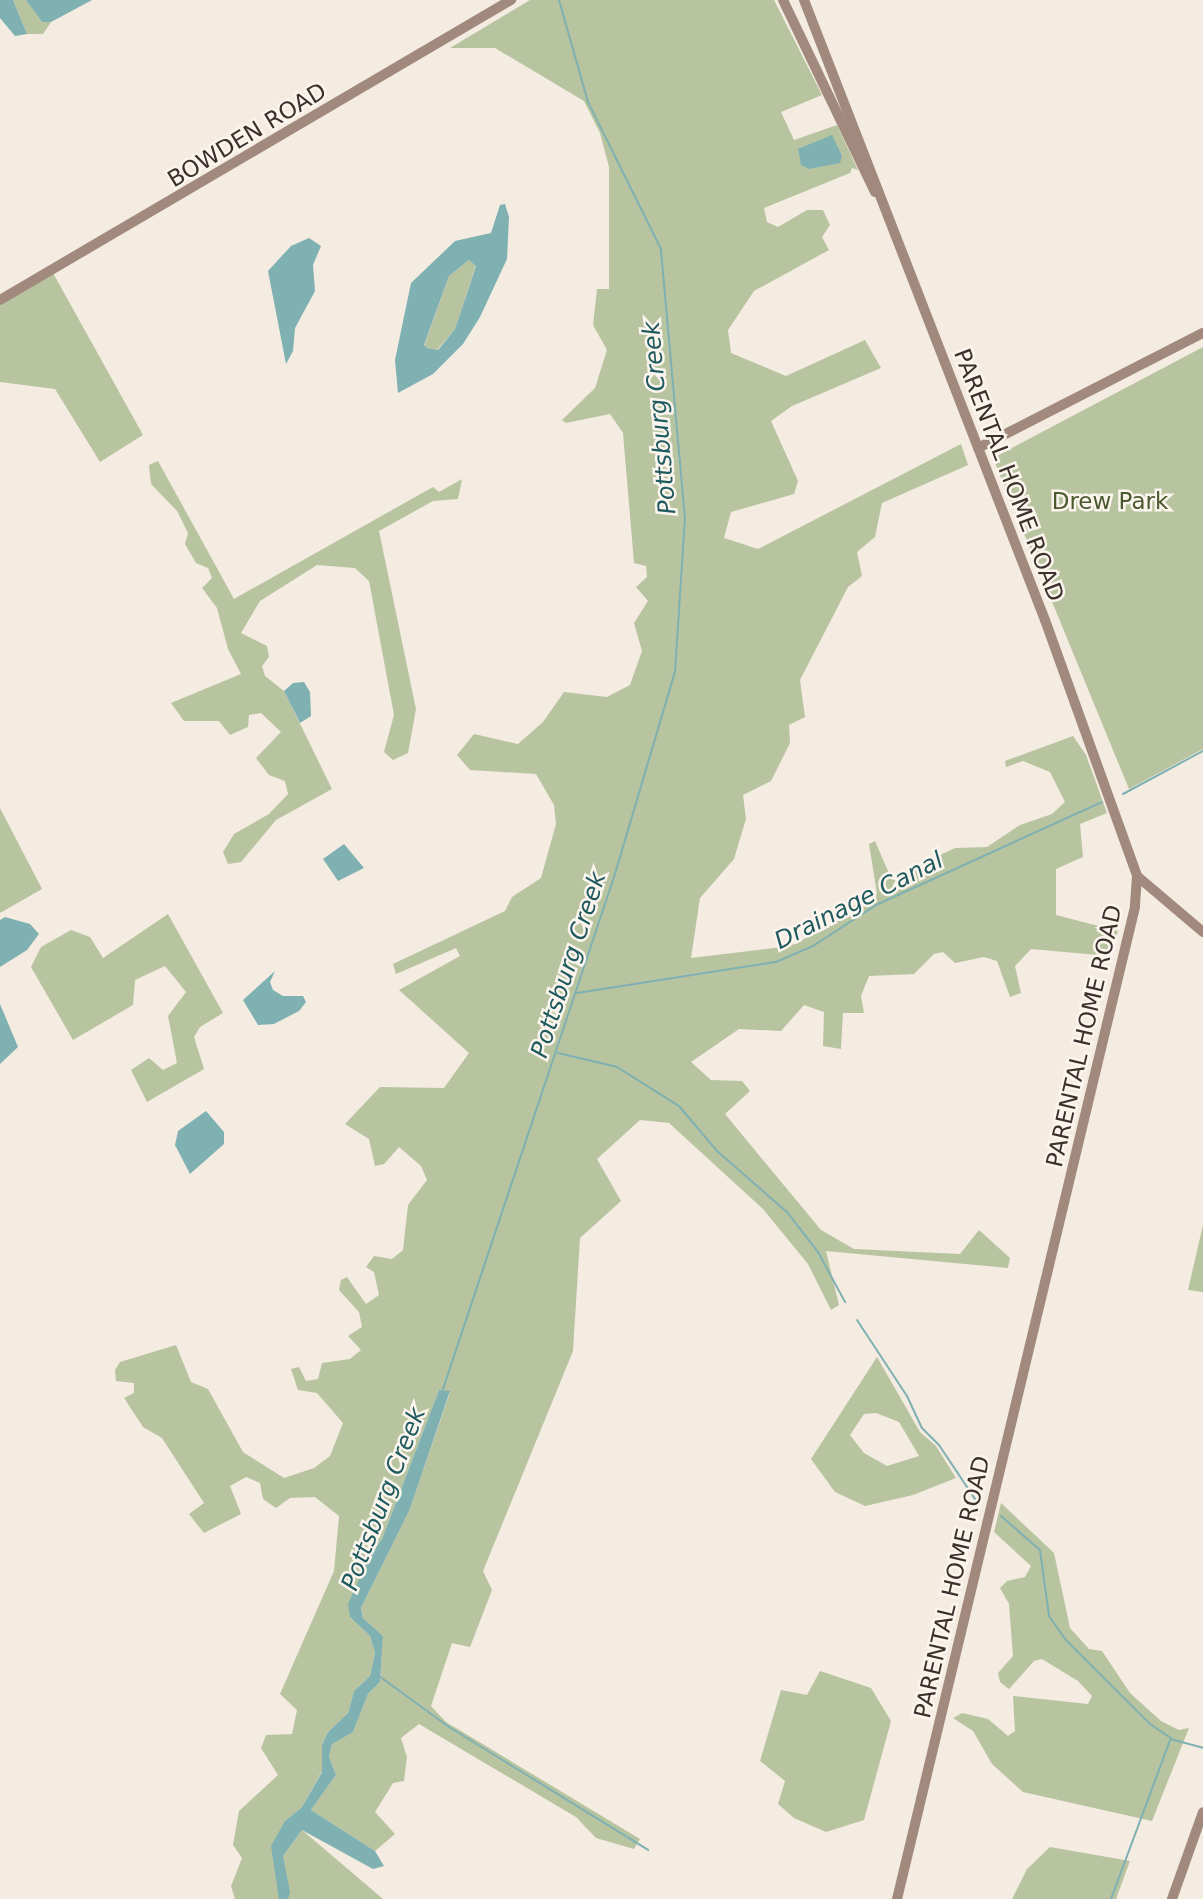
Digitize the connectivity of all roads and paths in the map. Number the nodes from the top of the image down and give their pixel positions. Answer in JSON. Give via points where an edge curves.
{"nodes":[{"id":1,"x":511,"y":0,"type":"edge"},
{"id":2,"x":783,"y":0,"type":"edge"},
{"id":3,"x":804,"y":0,"type":"edge"},
{"id":4,"x":839,"y":101,"type":"junction"},
{"id":5,"x":0,"y":300,"type":"edge"},
{"id":6,"x":1203,"y":333,"type":"edge"},
{"id":7,"x":978,"y":448,"type":"junction"},
{"id":8,"x":1138,"y":876,"type":"junction"},
{"id":9,"x":1203,"y":932,"type":"edge"},
{"id":10,"x":1203,"y":1812,"type":"edge"},
{"id":11,"x":897,"y":1899,"type":"edge"},
{"id":12,"x":1172,"y":1899,"type":"edge"}],
"edges":[{"from":1,"to":5,"type":"main road","name":"BOWDEN ROAD"},
{"from":2,"to":4,"type":"main road","name":"PARENTAL HOME ROAD"},
{"from":3,"to":4,"type":"main road","name":"PARENTAL HOME ROAD"},
{"from":4,"to":7,"type":"main road","name":"PARENTAL HOME ROAD"},
{"from":6,"to":7,"type":"main road"},
{"from":7,"to":8,"type":"main road","name":"PARENTAL HOME ROAD"},
{"from":8,"to":9,"type":"main road"},
{"from":8,"to":11,"type":"main road","name":"PARENTAL HOME ROAD","via":[[1132,919]]},
{"from":10,"to":12,"type":"main road"}]}
